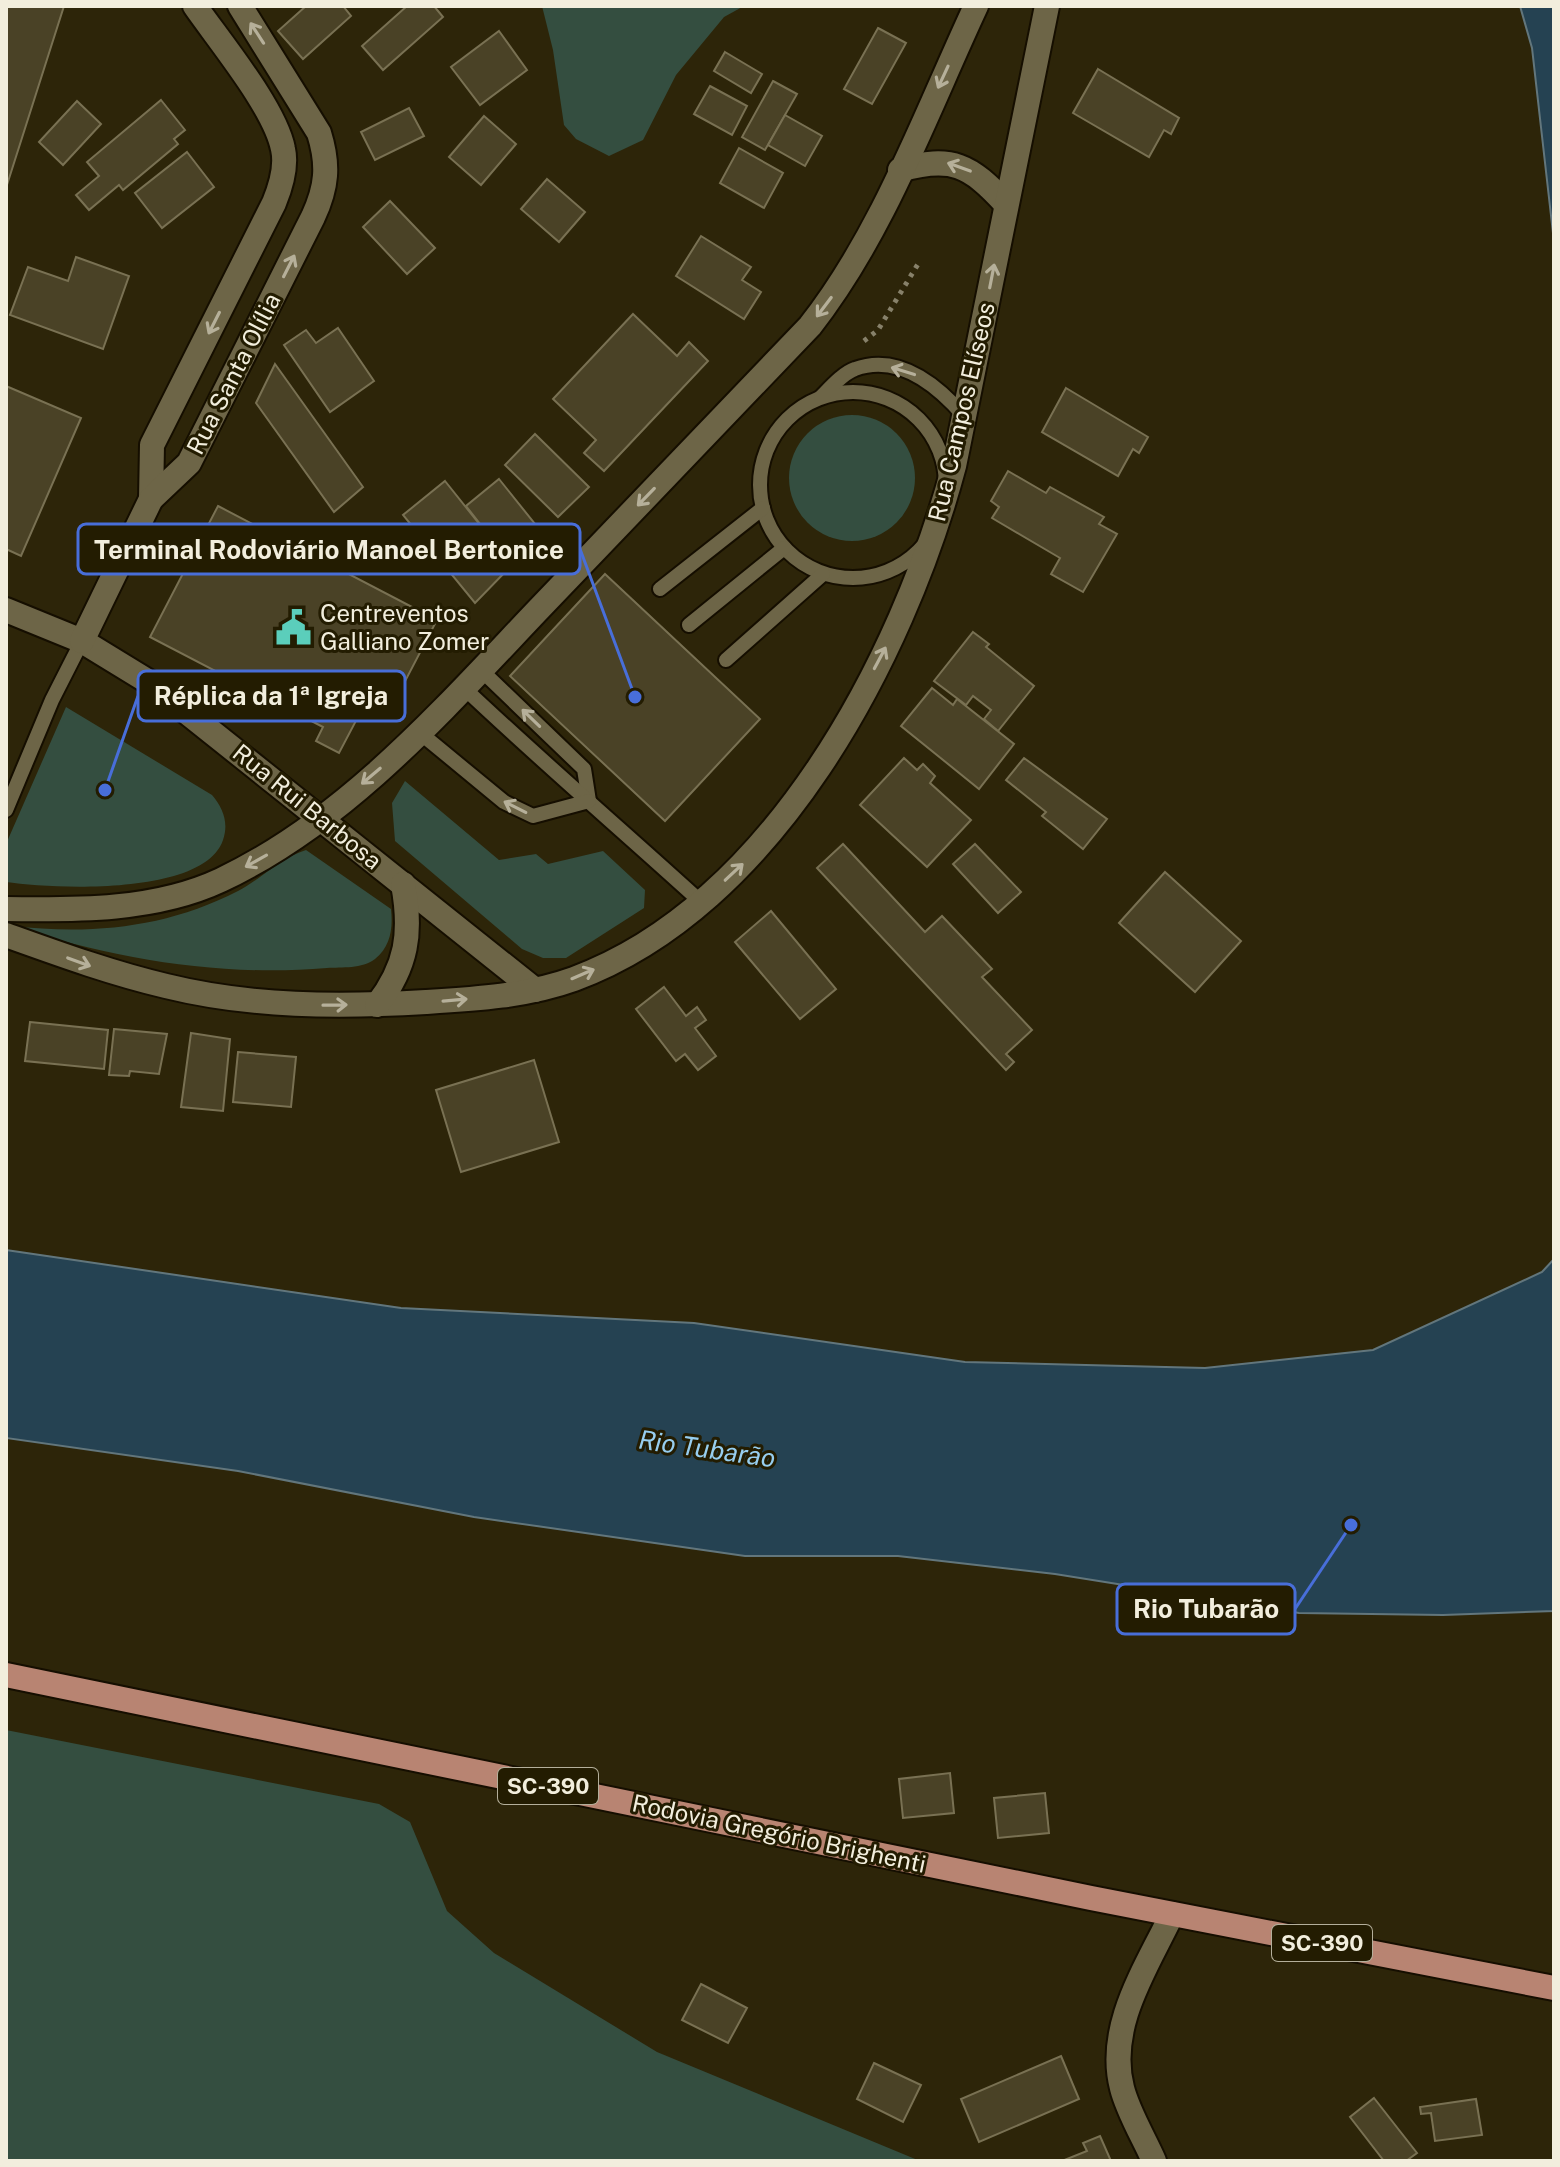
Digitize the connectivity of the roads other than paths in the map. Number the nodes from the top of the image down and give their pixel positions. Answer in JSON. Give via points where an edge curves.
{"nodes":[{"id":1,"x":195,"y":6,"type":"edge"},
{"id":2,"x":240,"y":6,"type":"edge"},
{"id":3,"x":976,"y":6,"type":"edge"},
{"id":4,"x":1047,"y":6,"type":"edge"},
{"id":5,"x":284,"y":167,"type":"junction"},
{"id":6,"x":327,"y":170,"type":"junction"},
{"id":7,"x":900,"y":170,"type":"junction"},
{"id":8,"x":1006,"y":204,"type":"junction"},
{"id":9,"x":819,"y":398,"type":"junction"},
{"id":10,"x":964,"y":416,"type":"junction"},
{"id":11,"x":151,"y":499,"type":"junction"},
{"id":12,"x":763,"y":508,"type":"junction"},
{"id":13,"x":940,"y":519,"type":"junction"},
{"id":14,"x":784,"y":548,"type":"junction"},
{"id":15,"x":823,"y":574,"type":"junction"},
{"id":16,"x":660,"y":589,"type":"dead end"},
{"id":17,"x":6,"y":610,"type":"edge"},
{"id":18,"x":689,"y":625,"type":"dead end"},
{"id":19,"x":82,"y":641,"type":"junction"},
{"id":20,"x":726,"y":660,"type":"dead end"},
{"id":21,"x":472,"y":678,"type":"junction"},
{"id":22,"x":419,"y":732,"type":"junction"},
{"id":23,"x":589,"y":801,"type":"junction"},
{"id":24,"x":6,"y":810,"type":"edge"},
{"id":25,"x":321,"y":818,"type":"junction"},
{"id":26,"x":403,"y":884,"type":"junction"},
{"id":27,"x":701,"y":902,"type":"junction"},
{"id":28,"x":6,"y":909,"type":"edge"},
{"id":29,"x":6,"y":935,"type":"edge"},
{"id":30,"x":535,"y":990,"type":"junction"},
{"id":31,"x":377,"y":1005,"type":"junction"},
{"id":32,"x":6,"y":1675,"type":"edge"},
{"id":33,"x":1172,"y":1914,"type":"junction"},
{"id":34,"x":1554,"y":1988,"type":"edge"},
{"id":35,"x":1154,"y":2161,"type":"edge"}],
"edges":[{"from":1,"to":5,"type":"street","via":[[271,118],[284,150]]},
{"from":6,"to":2,"type":"street","name":"Rua Santa Olília","one_way":true,"via":[[309,112]]},
{"from":3,"to":7,"type":"street","one_way":true},
{"from":4,"to":8,"type":"street","name":"Rua Campos Elíseos"},
{"from":5,"to":6,"type":"street"},
{"from":5,"to":11,"type":"street","name":"Rua Santa Olília","one_way":true,"via":[[270,212],[152,445]]},
{"from":11,"to":6,"type":"street","name":"Rua Santa Olília","one_way":true,"via":[[189,463],[317,209]]},
{"from":8,"to":7,"type":"street","one_way":true,"via":[[965,167],[927,162]]},
{"from":7,"to":21,"type":"street","one_way":true,"via":[[850,267],[810,326]]},
{"from":10,"to":8,"type":"street","name":"Rua Campos Elíseos","one_way":true},
{"from":10,"to":9,"type":"lane","one_way":true,"via":[[923,378],[889,367],[852,369]]},
{"from":9,"to":12,"type":"lane","via":[[799,409],[770,442],[760,486]]},
{"from":9,"to":13,"type":"lane","via":[[872,393],[919,418],[945,465]]},
{"from":10,"to":13,"type":"street","name":"Rua Campos Elíseos"},
{"from":11,"to":19,"type":"street"},
{"from":12,"to":14,"type":"lane"},
{"from":12,"to":16,"type":"lane"},
{"from":13,"to":15,"type":"lane","via":[[912,557],[892,570],[858,578]]},
{"from":27,"to":13,"type":"street","name":"Rua Campos Elíseos","one_way":true,"via":[[746,860],[837,735],[888,644]]},
{"from":14,"to":15,"type":"lane"},
{"from":14,"to":18,"type":"lane"},
{"from":15,"to":20,"type":"lane"},
{"from":17,"to":19,"type":"street","name":"Rua Rui Barbosa"},
{"from":19,"to":24,"type":"lane"},
{"from":19,"to":25,"type":"street","name":"Rua Rui Barbosa","via":[[149,682]]},
{"from":21,"to":22,"type":"street"},
{"from":21,"to":23,"type":"lane","via":[[566,785]]},
{"from":23,"to":21,"type":"lane","one_way":true,"via":[[584,769]]},
{"from":23,"to":22,"type":"lane","one_way":true,"via":[[533,816],[504,802]]},
{"from":22,"to":25,"type":"street","one_way":true},
{"from":23,"to":27,"type":"lane"},
{"from":25,"to":26,"type":"street","name":"Rua Rui Barbosa"},
{"from":25,"to":28,"type":"street","one_way":true,"via":[[265,857],[218,882],[176,896],[119,906]]},
{"from":26,"to":30,"type":"street","name":"Rua Rui Barbosa"},
{"from":26,"to":31,"type":"street","name":"Rua Rui Barbosa","via":[[407,947]]},
{"from":30,"to":27,"type":"street","name":"Rua Campos Elíseos","one_way":true,"via":[[628,954]]},
{"from":29,"to":31,"type":"street","one_way":true,"via":[[169,987],[311,1006]]},
{"from":31,"to":30,"type":"street","one_way":true},
{"from":32,"to":33,"type":"main road","name":"Rodovia Gregório Brighenti","number":"SC-390"},
{"from":33,"to":34,"type":"main road","name":"Rodovia Gregório Brighenti","number":"SC-390"},
{"from":33,"to":35,"type":"street","via":[[1124,2016],[1117,2052],[1122,2089]]}]}
